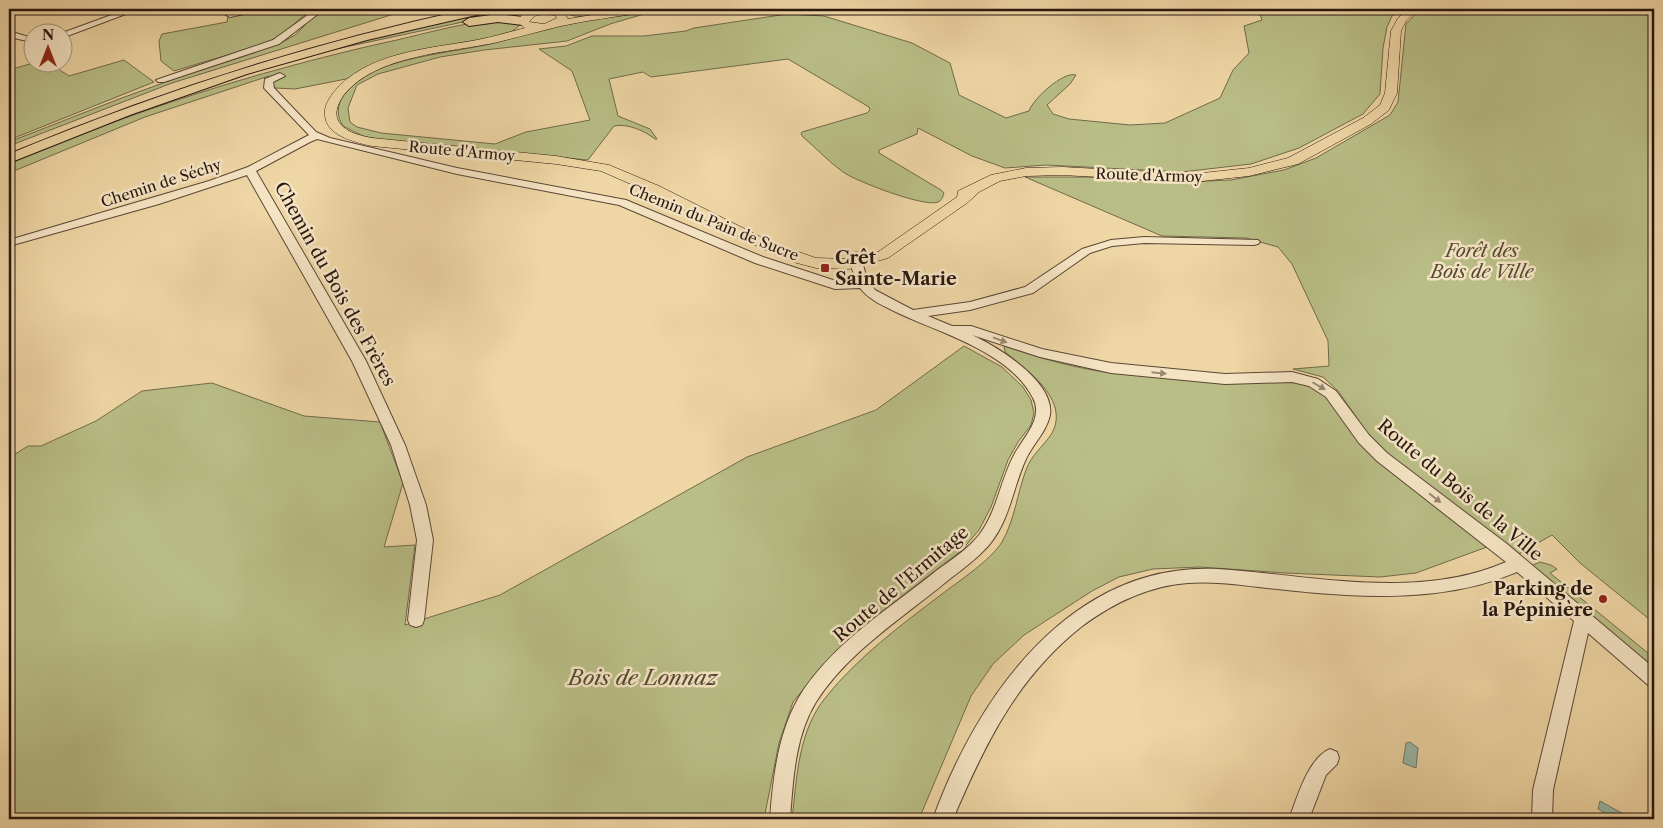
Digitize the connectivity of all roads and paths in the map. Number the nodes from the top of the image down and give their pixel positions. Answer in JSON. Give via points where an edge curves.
{"nodes":[{"id":1,"x":135,"y":9,"type":"edge"},
{"id":2,"x":264,"y":9,"type":"edge"},
{"id":3,"x":323,"y":9,"type":"edge"},
{"id":4,"x":334,"y":9,"type":"edge"},
{"id":5,"x":383,"y":9,"type":"edge"},
{"id":6,"x":394,"y":9,"type":"edge"},
{"id":7,"x":463,"y":9,"type":"edge"},
{"id":8,"x":485,"y":9,"type":"edge"},
{"id":9,"x":644,"y":9,"type":"edge"},
{"id":10,"x":1413,"y":9,"type":"edge"},
{"id":11,"x":361,"y":10,"type":"edge"},
{"id":12,"x":408,"y":13,"type":"dead end"},
{"id":13,"x":230,"y":15,"type":"dead end"},
{"id":14,"x":560,"y":16,"type":"edge"},
{"id":15,"x":526,"y":17,"type":"edge"},
{"id":16,"x":540,"y":28,"type":"junction"},
{"id":17,"x":72,"y":32,"type":"edge"},
{"id":18,"x":9,"y":34,"type":"edge"},
{"id":19,"x":507,"y":36,"type":"junction"},
{"id":20,"x":22,"y":37,"type":"edge"},
{"id":21,"x":277,"y":56,"type":"junction"},
{"id":22,"x":280,"y":76,"type":"dead end"},
{"id":23,"x":161,"y":80,"type":"dead end"},
{"id":24,"x":214,"y":81,"type":"junction"},
{"id":25,"x":316,"y":136,"type":"junction"},
{"id":26,"x":9,"y":152,"type":"edge"},
{"id":27,"x":9,"y":159,"type":"edge"},
{"id":28,"x":250,"y":170,"type":"junction"},
{"id":29,"x":1254,"y":242,"type":"dead end"},
{"id":30,"x":9,"y":243,"type":"edge"},
{"id":31,"x":861,"y":266,"type":"junction"},
{"id":32,"x":914,"y":314,"type":"junction"},
{"id":33,"x":953,"y":330,"type":"junction"},
{"id":34,"x":1518,"y":564,"type":"junction"},
{"id":35,"x":1583,"y":619,"type":"junction"},
{"id":36,"x":416,"y":620,"type":"dead end"},
{"id":37,"x":1654,"y":679,"type":"edge"},
{"id":38,"x":1330,"y":758,"type":"dead end"},
{"id":39,"x":780,"y":819,"type":"edge"},
{"id":40,"x":943,"y":819,"type":"edge"},
{"id":41,"x":1299,"y":819,"type":"edge"},
{"id":42,"x":1542,"y":819,"type":"edge"}],
"edges":[{"from":1,"to":17,"type":"street"},
{"from":2,"to":13,"type":"street"},
{"from":3,"to":4,"type":"street"},
{"from":3,"to":23,"type":"street","via":[[306,17],[289,35],[276,42]]},
{"from":5,"to":11,"type":"street"},
{"from":6,"to":11,"type":"street","via":[[379,12]]},
{"from":7,"to":21,"type":"highway"},
{"from":8,"to":24,"type":"highway","via":[[340,43]]},
{"from":9,"to":14,"type":"main road","via":[[591,18]]},
{"from":10,"to":31,"type":"main road","name":"Route d'Armoy","via":[[1396,31],[1391,92],[1385,107],[1368,121],[1299,159],[1249,172],[1193,178],[1062,171],[1026,172],[996,178],[973,190],[895,248]]},
{"from":12,"to":21,"type":"highway"},
{"from":14,"to":15,"type":"main road","via":[[548,11]]},
{"from":14,"to":16,"type":"main road","name":"Route d'Armoy"},
{"from":15,"to":16,"type":"main road"},
{"from":15,"to":19,"type":"main road","name":"Route d'Armoy","via":[[519,30]]},
{"from":15,"to":24,"type":"highway","via":[[473,21]]},
{"from":16,"to":19,"type":"main road","name":"Route d'Armoy"},
{"from":18,"to":20,"type":"street"},
{"from":19,"to":31,"type":"main road","name":"Route d'Armoy","via":[[399,59],[363,73],[346,84],[336,97],[331,110],[333,122],[345,133],[372,142],[556,160],[604,168],[640,182],[789,255],[812,263]]},
{"from":21,"to":26,"type":"highway","via":[[154,96]]},
{"from":22,"to":25,"type":"street","name":"Chemin du Pain de Sucre","via":[[268,81],[272,93]]},
{"from":24,"to":27,"type":"highway"},
{"from":25,"to":28,"type":"street","name":"Chemin de Séchy"},
{"from":25,"to":31,"type":"street","name":"Chemin du Pain de Sucre","via":[[448,168],[622,202],[734,251],[836,285]]},
{"from":28,"to":30,"type":"street","name":"Chemin de Séchy","via":[[147,205]]},
{"from":28,"to":36,"type":"street","name":"Chemin du Bois des Frères","via":[[359,361],[398,445],[418,505],[425,540]]},
{"from":29,"to":32,"type":"street","via":[[1144,240],[1103,244],[1086,251],[1029,290],[970,306]]},
{"from":31,"to":32,"type":"street","name":"Route du Bois de la Ville","via":[[877,296]]},
{"from":32,"to":33,"type":"street","name":"Route du Bois de la Ville"},
{"from":33,"to":34,"type":"street","name":"Route du Bois de la Ville","one_way":true,"via":[[971,330],[1040,353],[1111,368],[1225,379],[1292,377],[1313,382],[1331,394],[1364,439],[1382,457]]},
{"from":33,"to":39,"type":"street","name":"Route de l'Ermitage","via":[[987,348],[1024,377],[1042,403],[1043,421],[1016,465],[998,516],[986,538],[966,558],[862,641],[811,695],[789,745]]},
{"from":34,"to":35,"type":"street","name":"Route du Bois de la Ville"},
{"from":34,"to":40,"type":"street","via":[[1476,579],[1401,589],[1301,585],[1213,575],[1169,578],[1129,589],[1064,629],[1019,674],[993,713]]},
{"from":35,"to":37,"type":"street","name":"Route du Bois de la Ville"},
{"from":35,"to":42,"type":"street","via":[[1544,790]]},
{"from":38,"to":41,"type":"street","via":[[1319,769]]}]}
